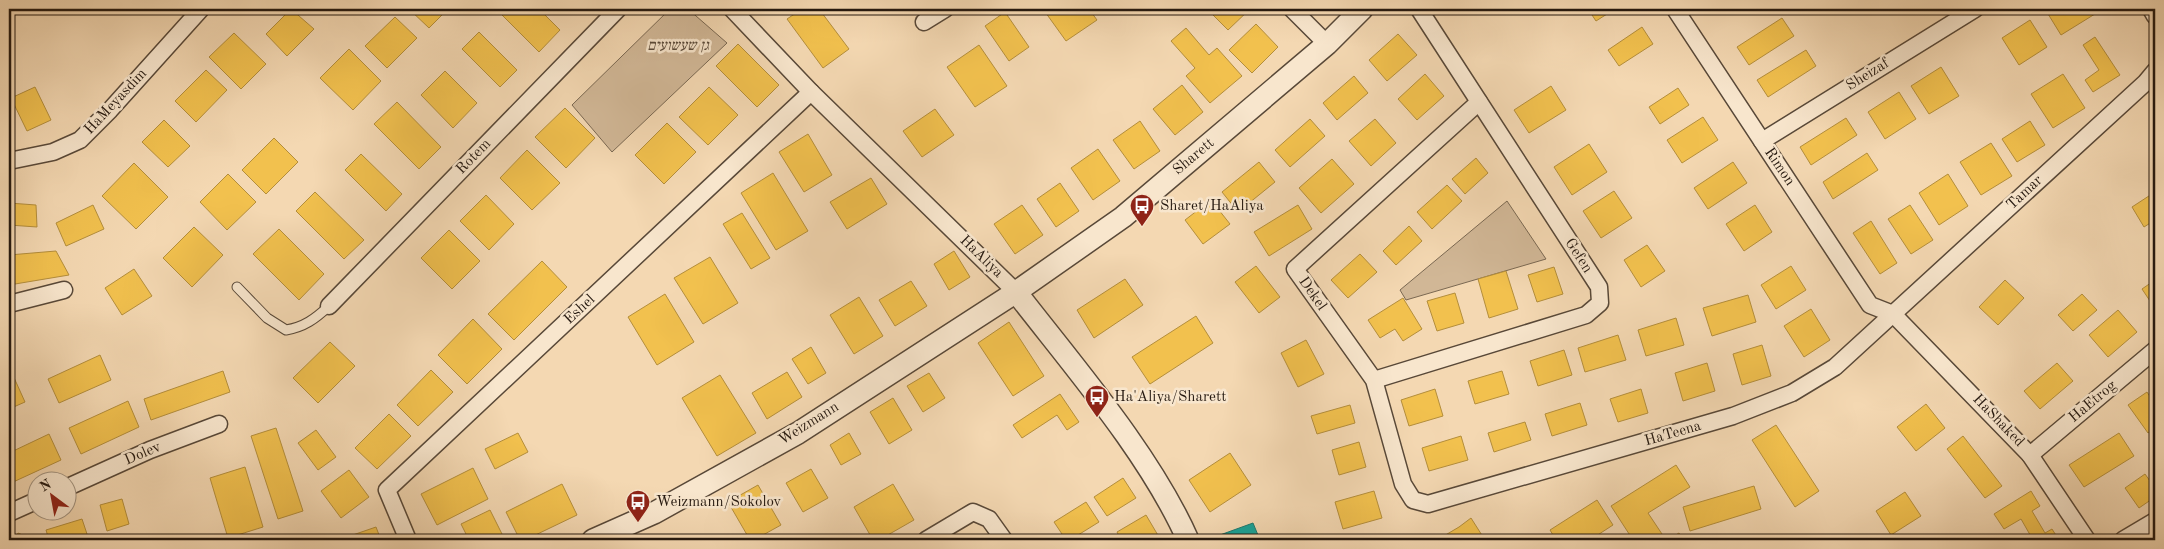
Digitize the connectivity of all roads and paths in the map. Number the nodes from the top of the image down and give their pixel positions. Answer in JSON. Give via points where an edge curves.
{"nodes":[{"id":1,"x":201,"y":9,"type":"edge"},
{"id":2,"x":618,"y":9,"type":"edge"},
{"id":3,"x":732,"y":9,"type":"edge"},
{"id":4,"x":945,"y":9,"type":"edge"},
{"id":5,"x":1292,"y":9,"type":"edge"},
{"id":6,"x":1362,"y":9,"type":"edge"},
{"id":7,"x":1419,"y":9,"type":"edge"},
{"id":8,"x":1675,"y":9,"type":"edge"},
{"id":9,"x":1975,"y":9,"type":"edge"},
{"id":10,"x":2151,"y":9,"type":"edge"},
{"id":11,"x":2155,"y":16,"type":"edge"},
{"id":12,"x":924,"y":22,"type":"dead end"},
{"id":13,"x":1327,"y":44,"type":"junction"},
{"id":14,"x":2155,"y":70,"type":"edge"},
{"id":15,"x":811,"y":92,"type":"junction"},
{"id":16,"x":1479,"y":102,"type":"junction"},
{"id":17,"x":1762,"y":141,"type":"junction"},
{"id":18,"x":9,"y":161,"type":"edge"},
{"id":19,"x":237,"y":287,"type":"dead end"},
{"id":20,"x":64,"y":290,"type":"dead end"},
{"id":21,"x":1016,"y":292,"type":"junction"},
{"id":22,"x":9,"y":304,"type":"edge"},
{"id":23,"x":329,"y":306,"type":"joint"},
{"id":24,"x":1893,"y":314,"type":"junction"},
{"id":25,"x":2155,"y":350,"type":"edge"},
{"id":26,"x":1374,"y":380,"type":"junction"},
{"id":27,"x":219,"y":424,"type":"dead end"},
{"id":28,"x":2030,"y":455,"type":"junction"},
{"id":29,"x":78,"y":482,"type":"edge"},
{"id":30,"x":28,"y":504,"type":"edge"},
{"id":31,"x":1428,"y":504,"type":"joint"},
{"id":32,"x":9,"y":513,"type":"edge"},
{"id":33,"x":2155,"y":521,"type":"edge"},
{"id":34,"x":408,"y":540,"type":"edge"},
{"id":35,"x":593,"y":540,"type":"edge"},
{"id":36,"x":926,"y":540,"type":"edge"},
{"id":37,"x":1004,"y":540,"type":"edge"},
{"id":38,"x":1188,"y":540,"type":"edge"},
{"id":39,"x":2087,"y":540,"type":"edge"},
{"id":40,"x":2123,"y":540,"type":"edge"}],
"edges":[{"from":1,"to":18,"type":"street","name":"HaMeyasdim","via":[[80,140],[53,152]]},
{"from":2,"to":23,"type":"street","name":"Rotem"},
{"from":3,"to":15,"type":"street","name":"HaAliya"},
{"from":4,"to":12,"type":"street"},
{"from":5,"to":13,"type":"street"},
{"from":6,"to":13,"type":"street","name":"Sharett"},
{"from":7,"to":16,"type":"street","name":"Gefen"},
{"from":8,"to":17,"type":"street","name":"Rimon"},
{"from":9,"to":17,"type":"street","name":"Sheizaf"},
{"from":10,"to":11,"type":"street"},
{"from":13,"to":21,"type":"street","name":"Sharett","via":[[1123,217]]},
{"from":14,"to":24,"type":"street","name":"Tamar","via":[[2145,83]]},
{"from":15,"to":21,"type":"street","name":"HaAliya"},
{"from":15,"to":34,"type":"street","name":"Eshel","via":[[387,490]]},
{"from":16,"to":26,"type":"street","name":"Dekel","via":[[1295,269]]},
{"from":16,"to":26,"type":"street","name":"Gefen","via":[[1599,287],[1600,303],[1586,315]]},
{"from":17,"to":24,"type":"street","name":"Rimon","via":[[1870,305]]},
{"from":19,"to":23,"type":"lane","via":[[267,318],[286,330],[300,328],[315,320]]},
{"from":20,"to":22,"type":"street"},
{"from":21,"to":35,"type":"street","name":"Weizmann","via":[[798,433],[654,513]]},
{"from":21,"to":38,"type":"street","name":"HaAliya","via":[[1143,462]]},
{"from":24,"to":28,"type":"street","name":"HaShaked"},
{"from":24,"to":31,"type":"street","name":"HaTeena","via":[[1835,367],[1792,393],[1733,416]]},
{"from":25,"to":28,"type":"street","name":"HaEtrog"},
{"from":26,"to":31,"type":"street","name":"Dekel","via":[[1403,484],[1413,500]]},
{"from":27,"to":29,"type":"street","name":"Dolev"},
{"from":28,"to":39,"type":"street","name":"HaShaked"},
{"from":30,"to":32,"type":"street"},
{"from":33,"to":40,"type":"street"},
{"from":36,"to":37,"type":"street","via":[[973,512],[990,519]]}]}
